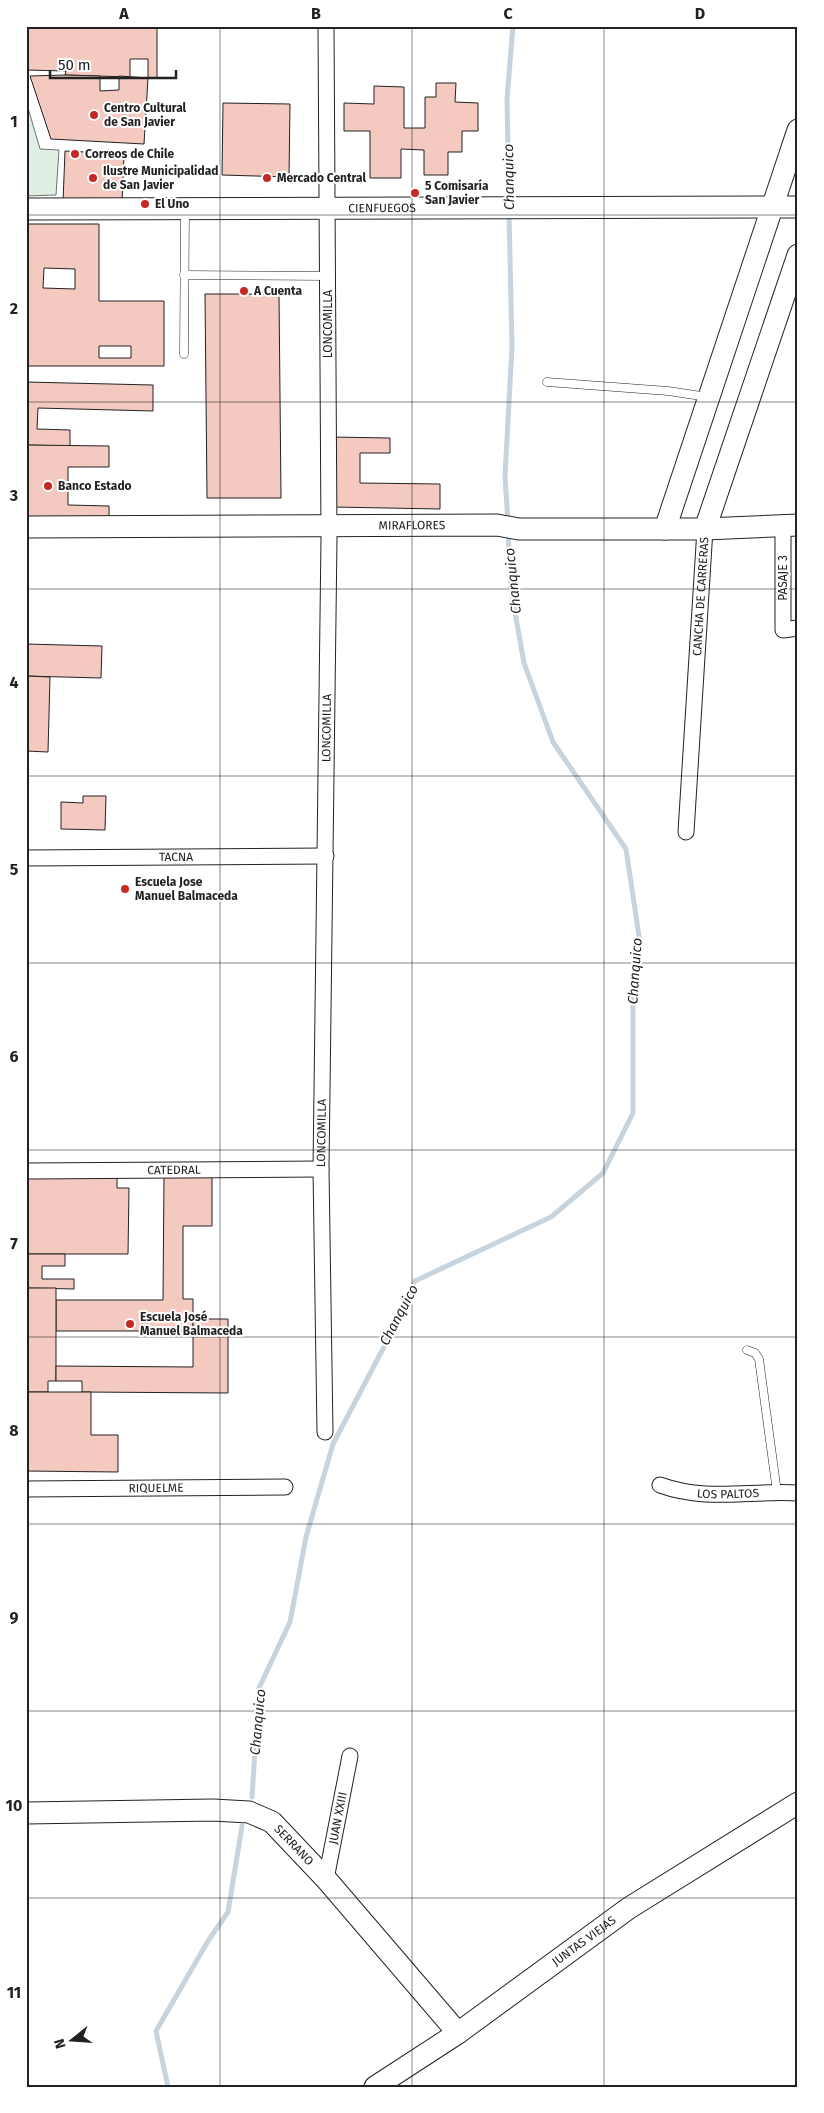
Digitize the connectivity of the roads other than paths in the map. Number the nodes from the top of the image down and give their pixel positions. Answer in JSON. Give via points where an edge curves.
{"nodes":[{"id":1,"x":326,"y":26,"type":"edge"},
{"id":2,"x":798,"y":130,"type":"edge"},
{"id":3,"x":782,"y":175,"type":"junction"},
{"id":4,"x":798,"y":194,"type":"edge"},
{"id":5,"x":798,"y":207,"type":"edge"},
{"id":6,"x":185,"y":208,"type":"junction"},
{"id":7,"x":327,"y":208,"type":"junction"},
{"id":8,"x":771,"y":208,"type":"junction"},
{"id":9,"x":26,"y":210,"type":"edge"},
{"id":10,"x":798,"y":255,"type":"edge"},
{"id":11,"x":184,"y":275,"type":"junction"},
{"id":12,"x":327,"y":276,"type":"junction"},
{"id":13,"x":184,"y":354,"type":"dead end"},
{"id":14,"x":547,"y":382,"type":"dead end"},
{"id":15,"x":708,"y":397,"type":"junction"},
{"id":16,"x":790,"y":525,"type":"edge"},
{"id":17,"x":328,"y":526,"type":"junction"},
{"id":18,"x":26,"y":527,"type":"edge"},
{"id":19,"x":665,"y":529,"type":"junction"},
{"id":20,"x":705,"y":529,"type":"junction"},
{"id":21,"x":791,"y":629,"type":"edge"},
{"id":22,"x":686,"y":832,"type":"dead end"},
{"id":23,"x":326,"y":856,"type":"junction"},
{"id":24,"x":26,"y":858,"type":"edge"},
{"id":25,"x":321,"y":1169,"type":"junction"},
{"id":26,"x":26,"y":1171,"type":"edge"},
{"id":27,"x":747,"y":1350,"type":"dead end"},
{"id":28,"x":325,"y":1432,"type":"dead end"},
{"id":29,"x":660,"y":1485,"type":"dead end"},
{"id":30,"x":284,"y":1486,"type":"dead end"},
{"id":31,"x":26,"y":1489,"type":"edge"},
{"id":32,"x":777,"y":1492,"type":"junction"},
{"id":33,"x":798,"y":1493,"type":"edge"},
{"id":34,"x":350,"y":1756,"type":"dead end"},
{"id":35,"x":798,"y":1803,"type":"edge"},
{"id":36,"x":26,"y":1813,"type":"edge"},
{"id":37,"x":326,"y":1879,"type":"junction"},
{"id":38,"x":458,"y":2033,"type":"junction"},
{"id":39,"x":374,"y":2087,"type":"edge"}],
"edges":[{"from":1,"to":7,"type":"street","name":"LONCOMILLA"},
{"from":2,"to":3,"type":"street"},
{"from":3,"to":4,"type":"street"},
{"from":3,"to":8,"type":"street"},
{"from":5,"to":8,"type":"street","name":"CIENFUEGOS"},
{"from":6,"to":7,"type":"street","name":"CIENFUEGOS"},
{"from":6,"to":9,"type":"street","name":"CIENFUEGOS"},
{"from":6,"to":11,"type":"lane"},
{"from":7,"to":8,"type":"street","name":"CIENFUEGOS"},
{"from":7,"to":12,"type":"street","name":"LONCOMILLA"},
{"from":8,"to":15,"type":"street"},
{"from":10,"to":20,"type":"street","name":"CANCHA DE CARRERAS"},
{"from":11,"to":12,"type":"lane"},
{"from":11,"to":13,"type":"lane"},
{"from":12,"to":17,"type":"street","name":"LONCOMILLA"},
{"from":14,"to":15,"type":"lane"},
{"from":15,"to":19,"type":"street"},
{"from":16,"to":20,"type":"street","name":"MIRAFLORES"},
{"from":16,"to":21,"type":"street","name":"PASAJE 3"},
{"from":17,"to":18,"type":"street","name":"MIRAFLORES"},
{"from":17,"to":19,"type":"street","name":"MIRAFLORES","via":[[497,524],[519,529]]},
{"from":17,"to":23,"type":"street","name":"LONCOMILLA"},
{"from":19,"to":20,"type":"street","name":"MIRAFLORES"},
{"from":20,"to":22,"type":"street","name":"CANCHA DE CARRERAS"},
{"from":23,"to":24,"type":"street","name":"TACNA"},
{"from":23,"to":25,"type":"street","name":"LONCOMILLA"},
{"from":25,"to":26,"type":"street","name":"CATEDRAL"},
{"from":25,"to":28,"type":"street","name":"LONCOMILLA"},
{"from":27,"to":32,"type":"lane","via":[[759,1359]]},
{"from":29,"to":32,"type":"street","name":"LOS PALTOS","via":[[700,1495]]},
{"from":30,"to":31,"type":"street","name":"RIQUELME"},
{"from":32,"to":33,"type":"street","name":"LOS PALTOS"},
{"from":34,"to":37,"type":"street","name":"JUAN XXIII"},
{"from":35,"to":38,"type":"street","name":"JUNTAS VIEJAS","via":[[629,1908]]},
{"from":36,"to":37,"type":"street","name":"SERRANO","via":[[249,1812],[272,1822]]},
{"from":37,"to":38,"type":"street","name":"SERRANO"},
{"from":38,"to":39,"type":"street","name":"JUNTAS VIEJAS"}]}
